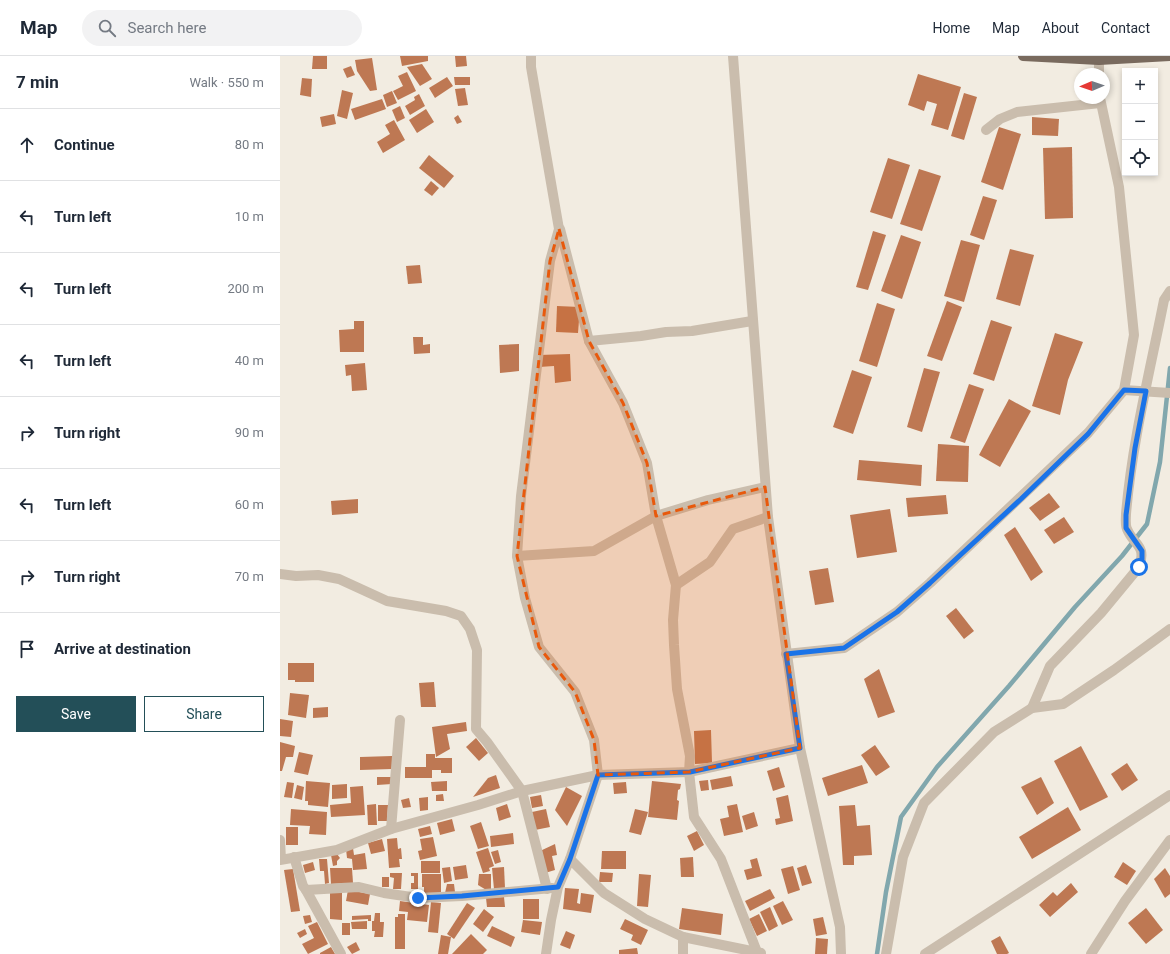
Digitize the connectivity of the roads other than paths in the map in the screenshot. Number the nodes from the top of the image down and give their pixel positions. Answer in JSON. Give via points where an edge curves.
{"nodes":[{"id":1,"x":531,"y":56,"type":"edge"},
{"id":2,"x":733,"y":56,"type":"edge"},
{"id":3,"x":1023,"y":56,"type":"edge"},
{"id":4,"x":1170,"y":56,"type":"edge"},
{"id":5,"x":1099,"y":58,"type":"edge"},
{"id":6,"x":1074,"y":104,"type":"edge"},
{"id":7,"x":1101,"y":104,"type":"edge"},
{"id":8,"x":986,"y":130,"type":"dead end"},
{"id":9,"x":560,"y":229,"type":"junction"},
{"id":10,"x":1170,"y":291,"type":"edge"},
{"id":11,"x":752,"y":321,"type":"junction"},
{"id":12,"x":589,"y":341,"type":"junction"},
{"id":13,"x":1124,"y":390,"type":"junction"},
{"id":14,"x":1146,"y":391,"type":"junction"},
{"id":15,"x":1170,"y":393,"type":"edge"},
{"id":16,"x":765,"y":487,"type":"junction"},
{"id":17,"x":656,"y":516,"type":"junction"},
{"id":18,"x":768,"y":517,"type":"junction"},
{"id":19,"x":517,"y":556,"type":"junction"},
{"id":20,"x":280,"y":574,"type":"edge"},
{"id":21,"x":676,"y":585,"type":"junction"},
{"id":22,"x":1170,"y":629,"type":"edge"},
{"id":23,"x":786,"y":654,"type":"junction"},
{"id":24,"x":1032,"y":708,"type":"junction"},
{"id":25,"x":400,"y":720,"type":"dead end"},
{"id":26,"x":800,"y":748,"type":"junction"},
{"id":27,"x":690,"y":772,"type":"junction"},
{"id":28,"x":598,"y":775,"type":"junction"},
{"id":29,"x":522,"y":791,"type":"junction"},
{"id":30,"x":1170,"y":795,"type":"edge"},
{"id":31,"x":391,"y":829,"type":"junction"},
{"id":32,"x":280,"y":840,"type":"edge"},
{"id":33,"x":1170,"y":840,"type":"edge"},
{"id":34,"x":294,"y":857,"type":"junction"},
{"id":35,"x":570,"y":859,"type":"junction"},
{"id":36,"x":280,"y":860,"type":"edge"},
{"id":37,"x":558,"y":887,"type":"junction"},
{"id":38,"x":547,"y":889,"type":"junction"},
{"id":39,"x":306,"y":890,"type":"junction"},
{"id":40,"x":683,"y":937,"type":"junction"},
{"id":41,"x":760,"y":953,"type":"edge"},
{"id":42,"x":341,"y":954,"type":"edge"},
{"id":43,"x":546,"y":954,"type":"edge"},
{"id":44,"x":683,"y":954,"type":"edge"},
{"id":45,"x":841,"y":954,"type":"edge"},
{"id":46,"x":886,"y":954,"type":"edge"},
{"id":47,"x":925,"y":954,"type":"edge"},
{"id":48,"x":1091,"y":954,"type":"edge"}],
"edges":[{"from":1,"to":9,"type":"street"},
{"from":2,"to":11,"type":"street"},
{"from":3,"to":5,"type":"main road"},
{"from":4,"to":5,"type":"main road"},
{"from":6,"to":8,"type":"street","via":[[1017,112],[1000,118]]},
{"from":7,"to":13,"type":"street","via":[[1119,187],[1134,335]]},
{"from":9,"to":12,"type":"street"},
{"from":9,"to":19,"type":"street","via":[[550,261]]},
{"from":10,"to":14,"type":"street","via":[[1164,300]]},
{"from":11,"to":12,"type":"street","via":[[692,331]]},
{"from":11,"to":16,"type":"street"},
{"from":12,"to":17,"type":"street","via":[[623,403],[647,463]]},
{"from":13,"to":14,"type":"street"},
{"from":13,"to":23,"type":"street","via":[[1088,434],[897,612],[844,648]]},
{"from":14,"to":15,"type":"street"},
{"from":14,"to":24,"type":"street","via":[[1126,515],[1126,528],[1142,551],[1142,559],[1139,567],[1101,613],[1050,666]]},
{"from":16,"to":17,"type":"street","via":[[708,500]]},
{"from":16,"to":18,"type":"street"},
{"from":17,"to":19,"type":"street","via":[[594,551]]},
{"from":17,"to":21,"type":"street"},
{"from":18,"to":21,"type":"street","via":[[733,529],[710,562]]},
{"from":18,"to":23,"type":"street"},
{"from":19,"to":28,"type":"street","via":[[524,598],[539,647],[575,692],[594,740]]},
{"from":20,"to":29,"type":"street","via":[[318,575],[339,579],[387,601],[461,616],[470,629],[477,650],[476,729]]},
{"from":21,"to":27,"type":"street","via":[[673,620],[677,689],[690,756]]},
{"from":22,"to":24,"type":"street","via":[[1063,704]]},
{"from":23,"to":26,"type":"street"},
{"from":24,"to":46,"type":"street","via":[[994,732],[924,803],[903,857]]},
{"from":25,"to":31,"type":"street"},
{"from":26,"to":27,"type":"street"},
{"from":26,"to":45,"type":"street","via":[[840,927]]},
{"from":27,"to":28,"type":"street"},
{"from":27,"to":41,"type":"street","via":[[694,818],[721,859]]},
{"from":28,"to":29,"type":"street"},
{"from":28,"to":35,"type":"street"},
{"from":29,"to":31,"type":"street"},
{"from":29,"to":38,"type":"street"},
{"from":30,"to":47,"type":"street"},
{"from":31,"to":34,"type":"street","via":[[337,850]]},
{"from":32,"to":36,"type":"street"},
{"from":33,"to":48,"type":"street","via":[[1124,901]]},
{"from":34,"to":36,"type":"street"},
{"from":34,"to":39,"type":"street"},
{"from":35,"to":37,"type":"street"},
{"from":35,"to":40,"type":"street","via":[[604,893],[645,919]]},
{"from":37,"to":38,"type":"street"},
{"from":37,"to":43,"type":"street"},
{"from":38,"to":39,"type":"street","via":[[418,898],[359,887]]},
{"from":39,"to":42,"type":"street"},
{"from":40,"to":41,"type":"street"},
{"from":40,"to":44,"type":"street"}]}
